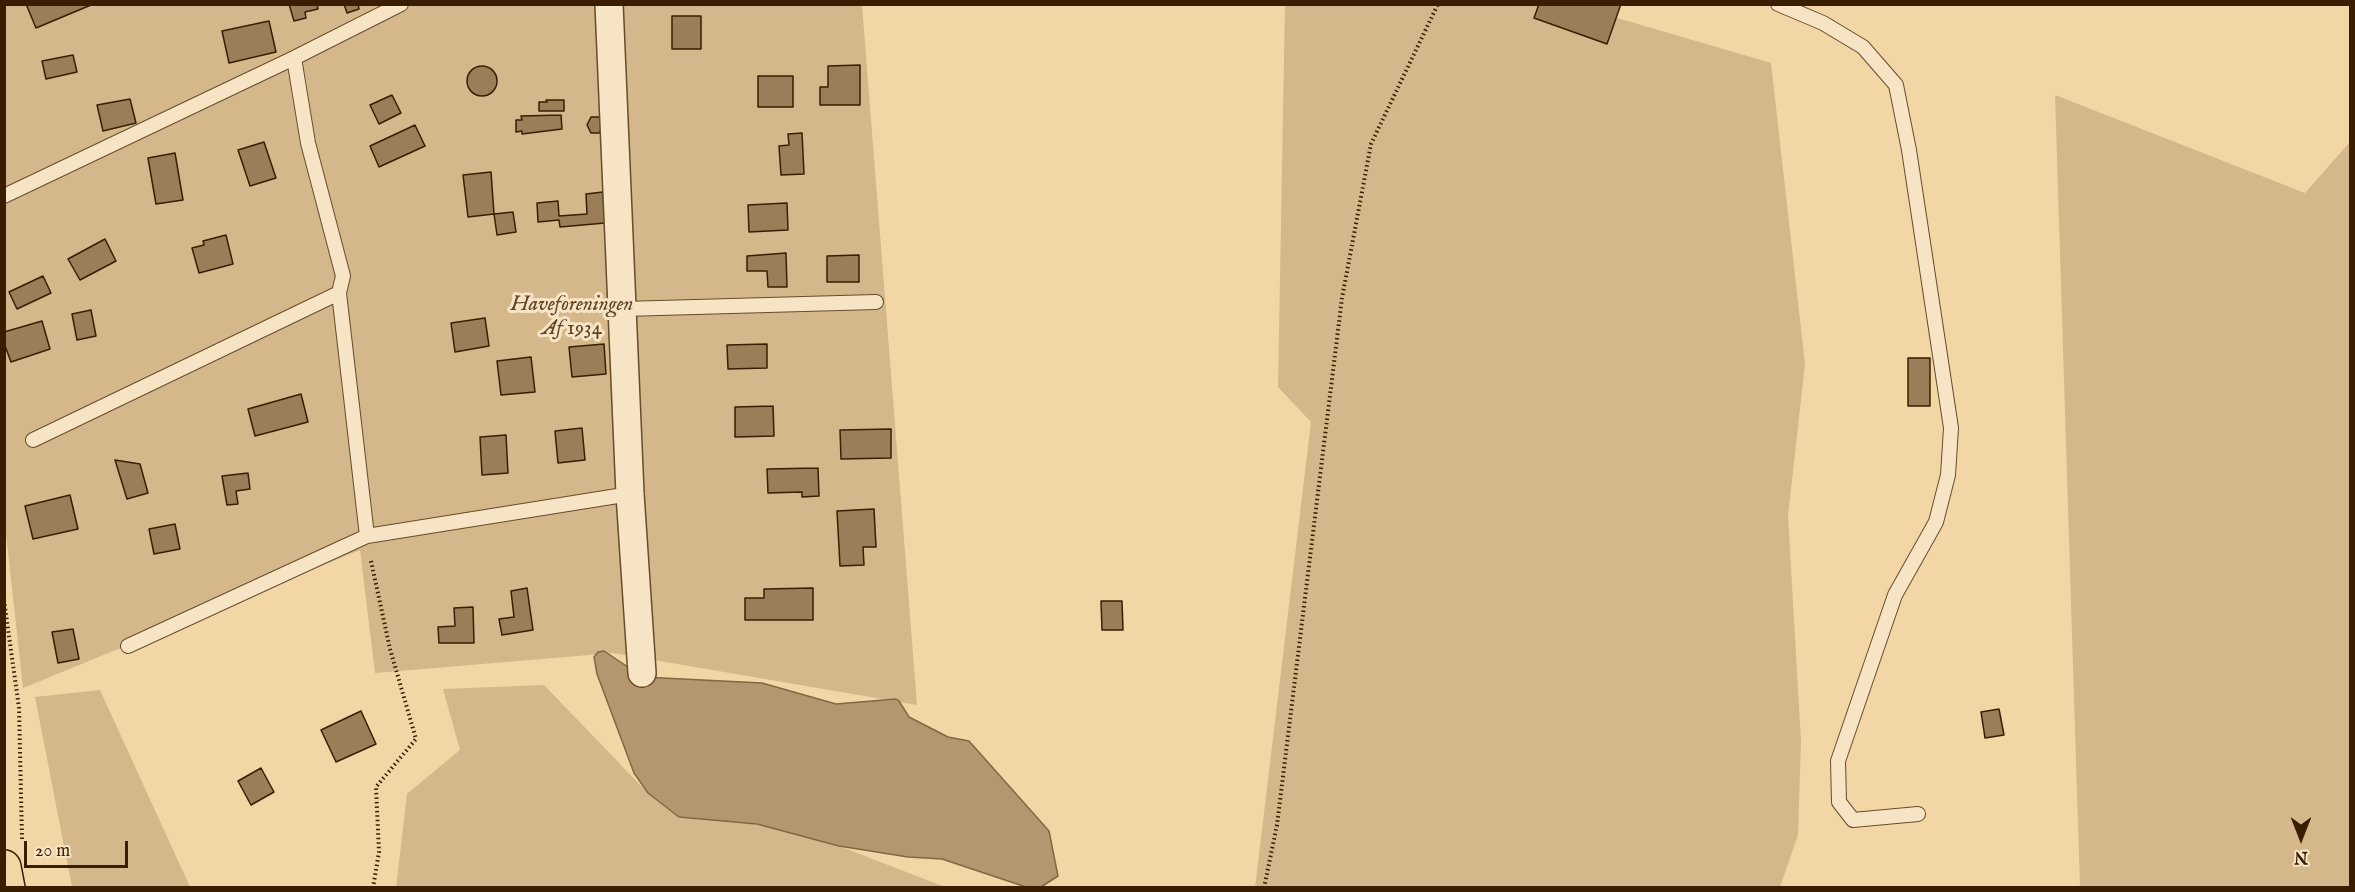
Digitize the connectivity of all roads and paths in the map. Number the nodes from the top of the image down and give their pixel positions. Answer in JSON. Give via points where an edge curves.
{"nodes":[{"id":1,"x":401,"y":4,"type":"edge"},
{"id":2,"x":609,"y":4,"type":"edge"},
{"id":3,"x":1438,"y":4,"type":"edge"},
{"id":4,"x":1778,"y":4,"type":"edge"},
{"id":5,"x":294,"y":58,"type":"junction"},
{"id":6,"x":4,"y":196,"type":"edge"},
{"id":7,"x":339,"y":293,"type":"junction"},
{"id":8,"x":876,"y":302,"type":"dead end"},
{"id":9,"x":623,"y":309,"type":"junction"},
{"id":10,"x":33,"y":440,"type":"dead end"},
{"id":11,"x":630,"y":494,"type":"junction"},
{"id":12,"x":367,"y":536,"type":"junction"},
{"id":13,"x":4,"y":600,"type":"edge"},
{"id":14,"x":128,"y":646,"type":"dead end"},
{"id":15,"x":642,"y":673,"type":"dead end"},
{"id":16,"x":1918,"y":814,"type":"dead end"},
{"id":17,"x":22,"y":840,"type":"dead end"},
{"id":18,"x":4,"y":867,"type":"edge"},
{"id":19,"x":8,"y":888,"type":"edge"},
{"id":20,"x":373,"y":888,"type":"edge"},
{"id":21,"x":1264,"y":888,"type":"edge"}],
"edges":[{"from":1,"to":5,"type":"lane"},
{"from":2,"to":9,"type":"street"},
{"from":3,"to":21,"type":"path","via":[[1371,144],[1342,298],[1277,825]]},
{"from":4,"to":16,"type":"lane","via":[[1863,46],[1896,85],[1909,150],[1951,428],[1948,475],[1936,522],[1895,595],[1838,761],[1839,802],[1853,820]]},
{"from":5,"to":6,"type":"lane"},
{"from":5,"to":7,"type":"lane","via":[[308,143],[343,276]]},
{"from":7,"to":10,"type":"lane"},
{"from":7,"to":12,"type":"lane"},
{"from":8,"to":9,"type":"lane"},
{"from":9,"to":11,"type":"street"},
{"from":11,"to":12,"type":"lane"},
{"from":11,"to":15,"type":"street"},
{"from":12,"to":14,"type":"lane"},
{"from":12,"to":20,"type":"path","via":[[385,628],[416,739],[376,787],[379,852]]},
{"from":13,"to":17,"type":"path","via":[[19,708]]},
{"from":18,"to":19,"type":"highway"}]}
